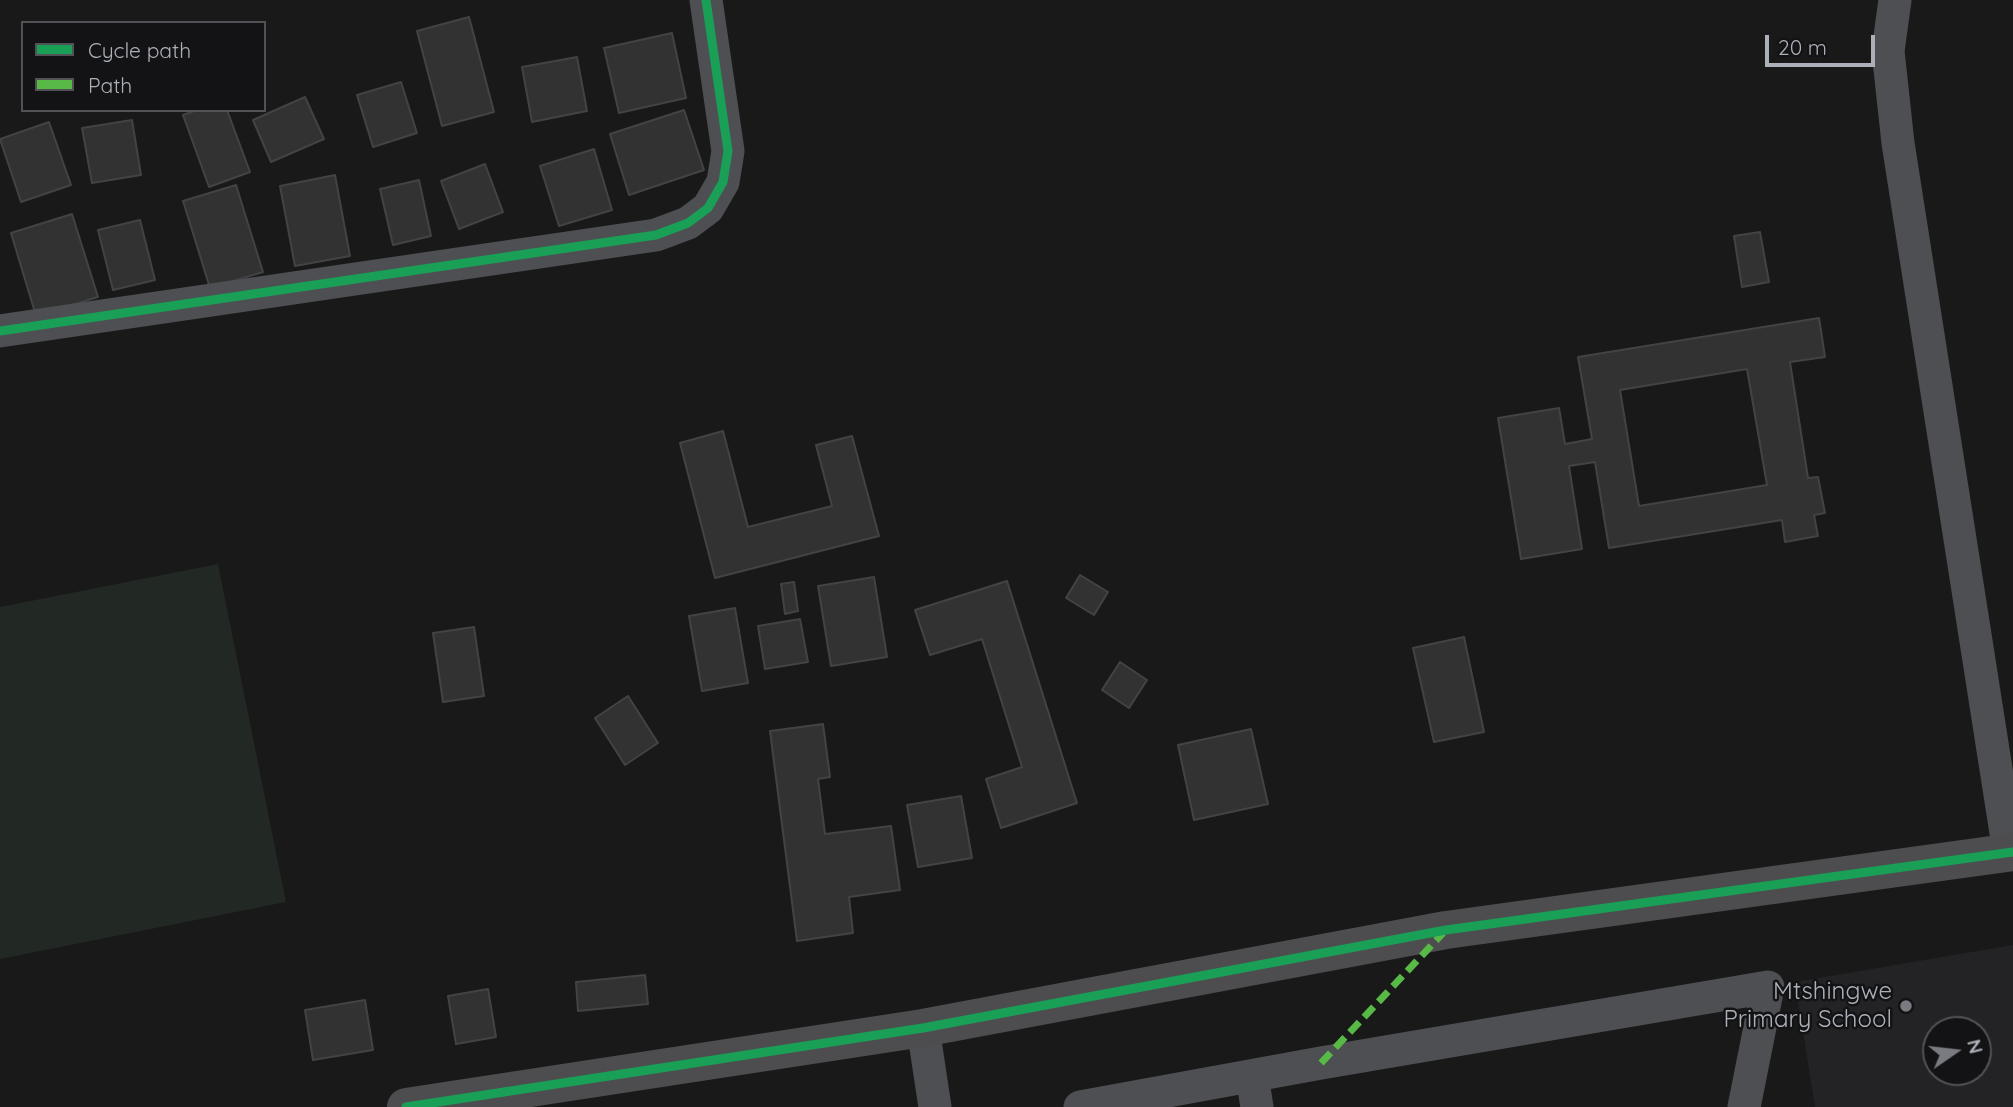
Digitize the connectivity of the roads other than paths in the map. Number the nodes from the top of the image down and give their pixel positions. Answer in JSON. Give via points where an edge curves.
{"nodes":[{"id":1,"x":706,"y":0,"type":"edge"},
{"id":2,"x":1895,"y":0,"type":"edge"},
{"id":3,"x":0,"y":331,"type":"edge"},
{"id":4,"x":2011,"y":852,"type":"edge"},
{"id":5,"x":923,"y":1028,"type":"junction"},
{"id":6,"x":1254,"y":1092,"type":"edge"},
{"id":7,"x":406,"y":1107,"type":"edge"},
{"id":8,"x":935,"y":1107,"type":"edge"},
{"id":9,"x":1080,"y":1107,"type":"edge"},
{"id":10,"x":1744,"y":1107,"type":"edge"}],
"edges":[{"from":1,"to":3,"type":"street","via":[[728,151],[723,182],[708,208],[688,222],[656,235]]},
{"from":2,"to":4,"type":"street","via":[[1888,51],[1898,143]]},
{"from":4,"to":5,"type":"street","via":[[1446,930]]},
{"from":5,"to":7,"type":"street"},
{"from":5,"to":8,"type":"street"},
{"from":6,"to":9,"type":"street"},
{"from":6,"to":10,"type":"street","via":[[1768,987]]}]}
